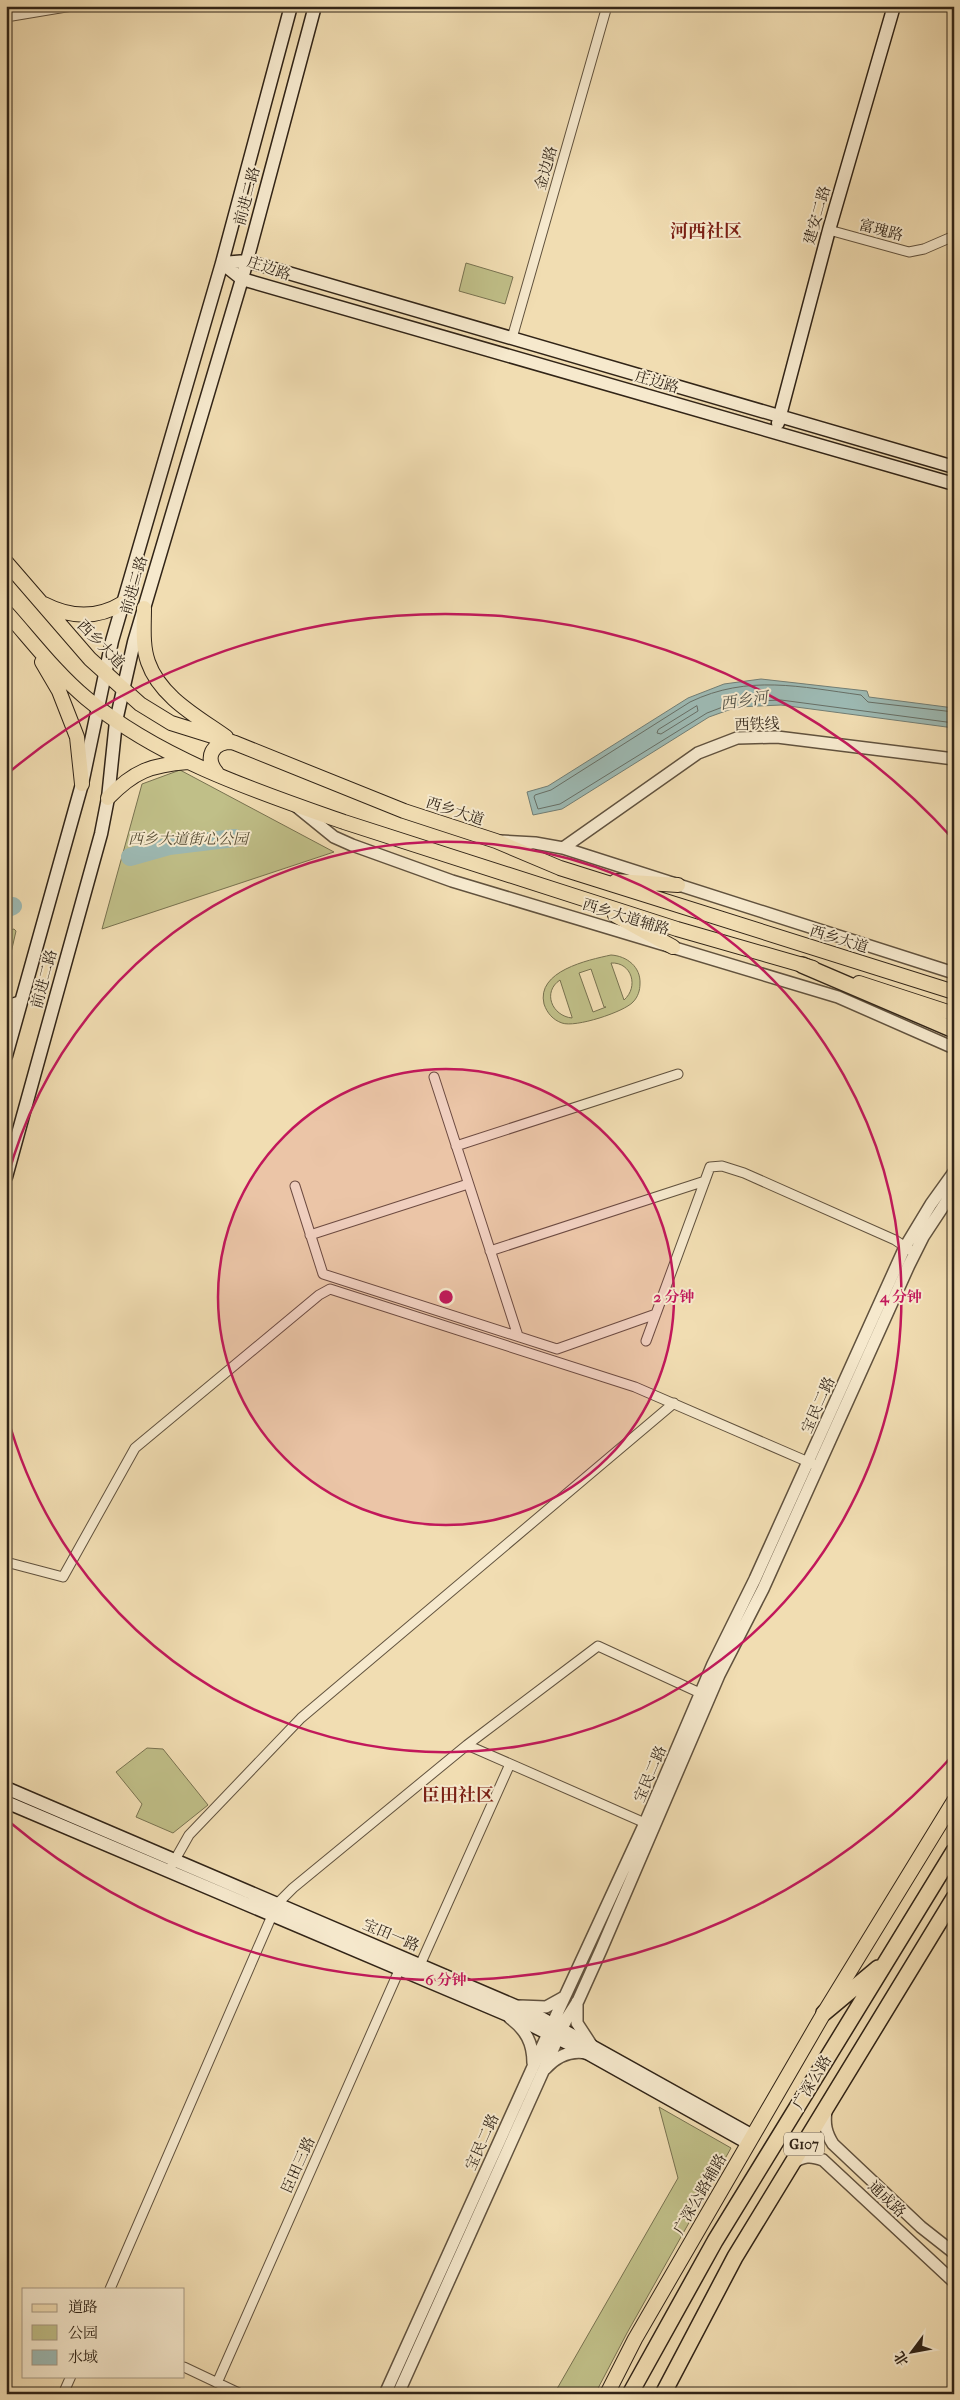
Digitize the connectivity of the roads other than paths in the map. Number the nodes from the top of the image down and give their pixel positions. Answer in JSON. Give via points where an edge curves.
{"nodes":[{"id":1,"x":72,"y":6,"type":"edge"},
{"id":2,"x":291,"y":6,"type":"edge"},
{"id":3,"x":315,"y":6,"type":"edge"},
{"id":4,"x":607,"y":6,"type":"edge"},
{"id":5,"x":894,"y":6,"type":"edge"},
{"id":6,"x":6,"y":17,"type":"edge"},
{"id":7,"x":829,"y":230,"type":"junction"},
{"id":8,"x":954,"y":236,"type":"edge"},
{"id":9,"x":247,"y":261,"type":"junction"},
{"id":10,"x":222,"y":263,"type":"junction"},
{"id":11,"x":242,"y":279,"type":"junction"},
{"id":12,"x":512,"y":338,"type":"junction"},
{"id":13,"x":780,"y":416,"type":"junction"},
{"id":14,"x":775,"y":433,"type":"junction"},
{"id":15,"x":954,"y":468,"type":"edge"},
{"id":16,"x":954,"y":484,"type":"edge"},
{"id":17,"x":6,"y":562,"type":"edge"},
{"id":18,"x":40,"y":602,"type":"junction"},
{"id":19,"x":123,"y":603,"type":"junction"},
{"id":20,"x":144,"y":608,"type":"junction"},
{"id":21,"x":6,"y":612,"type":"edge"},
{"id":22,"x":30,"y":639,"type":"junction"},
{"id":23,"x":104,"y":672,"type":"junction"},
{"id":24,"x":122,"y":689,"type":"junction"},
{"id":25,"x":97,"y":707,"type":"junction"},
{"id":26,"x":116,"y":721,"type":"junction"},
{"id":27,"x":235,"y":743,"type":"junction"},
{"id":28,"x":954,"y":759,"type":"edge"},
{"id":29,"x":189,"y":762,"type":"junction"},
{"id":30,"x":217,"y":773,"type":"junction"},
{"id":31,"x":82,"y":784,"type":"junction"},
{"id":32,"x":108,"y":798,"type":"junction"},
{"id":33,"x":296,"y":806,"type":"junction"},
{"id":34,"x":496,"y":841,"type":"junction"},
{"id":35,"x":563,"y":848,"type":"junction"},
{"id":36,"x":594,"y":880,"type":"junction"},
{"id":37,"x":678,"y":885,"type":"junction"},
{"id":38,"x":586,"y":899,"type":"junction"},
{"id":39,"x":672,"y":947,"type":"junction"},
{"id":40,"x":802,"y":964,"type":"junction"},
{"id":41,"x":954,"y":973,"type":"edge"},
{"id":42,"x":954,"y":992,"type":"edge"},
{"id":43,"x":6,"y":1001,"type":"edge"},
{"id":44,"x":21,"y":1002,"type":"junction"},
{"id":45,"x":6,"y":1007,"type":"edge"},
{"id":46,"x":954,"y":1014,"type":"edge"},
{"id":47,"x":954,"y":1030,"type":"edge"},
{"id":48,"x":954,"y":1048,"type":"edge"},
{"id":49,"x":6,"y":1056,"type":"edge"},
{"id":50,"x":678,"y":1074,"type":"dead end"},
{"id":51,"x":434,"y":1077,"type":"dead end"},
{"id":52,"x":456,"y":1146,"type":"junction"},
{"id":53,"x":954,"y":1172,"type":"edge"},
{"id":54,"x":6,"y":1177,"type":"edge"},
{"id":55,"x":705,"y":1181,"type":"junction"},
{"id":56,"x":468,"y":1184,"type":"junction"},
{"id":57,"x":295,"y":1186,"type":"dead end"},
{"id":58,"x":954,"y":1190,"type":"edge"},
{"id":59,"x":310,"y":1235,"type":"junction"},
{"id":60,"x":910,"y":1250,"type":"junction"},
{"id":61,"x":490,"y":1251,"type":"junction"},
{"id":62,"x":656,"y":1314,"type":"junction"},
{"id":63,"x":518,"y":1336,"type":"junction"},
{"id":64,"x":646,"y":1341,"type":"dead end"},
{"id":65,"x":674,"y":1404,"type":"junction"},
{"id":66,"x":813,"y":1464,"type":"junction"},
{"id":67,"x":6,"y":1562,"type":"edge"},
{"id":68,"x":700,"y":1693,"type":"junction"},
{"id":69,"x":467,"y":1745,"type":"junction"},
{"id":70,"x":510,"y":1764,"type":"junction"},
{"id":71,"x":6,"y":1788,"type":"edge"},
{"id":72,"x":954,"y":1800,"type":"edge"},
{"id":73,"x":6,"y":1802,"type":"edge"},
{"id":74,"x":645,"y":1823,"type":"junction"},
{"id":75,"x":954,"y":1851,"type":"edge"},
{"id":76,"x":172,"y":1866,"type":"junction"},
{"id":77,"x":954,"y":1898,"type":"edge"},
{"id":78,"x":275,"y":1910,"type":"junction"},
{"id":79,"x":886,"y":1961,"type":"junction"},
{"id":80,"x":402,"y":1964,"type":"junction"},
{"id":81,"x":420,"y":1965,"type":"junction"},
{"id":82,"x":565,"y":1996,"type":"junction"},
{"id":83,"x":578,"y":2002,"type":"junction"},
{"id":84,"x":507,"y":2009,"type":"junction"},
{"id":85,"x":824,"y":2013,"type":"junction"},
{"id":86,"x":555,"y":2031,"type":"junction"},
{"id":87,"x":590,"y":2050,"type":"junction"},
{"id":88,"x":538,"y":2069,"type":"junction"},
{"id":89,"x":827,"y":2107,"type":"junction"},
{"id":90,"x":510,"y":2131,"type":"junction"},
{"id":91,"x":750,"y":2140,"type":"junction"},
{"id":92,"x":792,"y":2163,"type":"junction"},
{"id":93,"x":954,"y":2253,"type":"edge"},
{"id":94,"x":954,"y":2282,"type":"edge"},
{"id":95,"x":110,"y":2288,"type":"edge"},
{"id":96,"x":185,"y":2367,"type":"edge"},
{"id":97,"x":70,"y":2378,"type":"edge"},
{"id":98,"x":217,"y":2383,"type":"junction"},
{"id":99,"x":63,"y":2394,"type":"edge"},
{"id":100,"x":241,"y":2394,"type":"edge"},
{"id":101,"x":385,"y":2394,"type":"edge"},
{"id":102,"x":398,"y":2394,"type":"edge"},
{"id":103,"x":607,"y":2394,"type":"edge"},
{"id":104,"x":630,"y":2394,"type":"edge"},
{"id":105,"x":663,"y":2394,"type":"edge"}],
"edges":[{"from":1,"to":6,"type":"street"},
{"from":2,"to":10,"type":"main road","name":"前进二路"},
{"from":3,"to":9,"type":"main road","name":"前进二路"},
{"from":4,"to":12,"type":"street","name":"金边路"},
{"from":5,"to":7,"type":"main road","name":"建安二路"},
{"from":7,"to":8,"type":"street","name":"富瑰路","via":[[909,252]]},
{"from":7,"to":13,"type":"main road","name":"建安二路"},
{"from":9,"to":10,"type":"main road","name":"庄边路"},
{"from":9,"to":11,"type":"main road","name":"前进二路"},
{"from":9,"to":12,"type":"main road","name":"庄边路"},
{"from":10,"to":11,"type":"main road","name":"庄边路"},
{"from":10,"to":19,"type":"main road","name":"前进二路"},
{"from":11,"to":14,"type":"main road","name":"庄边路"},
{"from":11,"to":20,"type":"main road","name":"前进二路"},
{"from":12,"to":13,"type":"main road","name":"庄边路"},
{"from":13,"to":14,"type":"main road","name":"建安二路"},
{"from":13,"to":15,"type":"main road","name":"庄边路"},
{"from":14,"to":16,"type":"main road","name":"庄边路"},
{"from":17,"to":18,"type":"main road","name":"西乡大道"},
{"from":18,"to":19,"type":"main road","via":[[56,610],[84,616],[111,610]]},
{"from":18,"to":23,"type":"main road","name":"西乡大道"},
{"from":19,"to":23,"type":"main road","name":"前进二路"},
{"from":20,"to":24,"type":"main road","name":"前进二路"},
{"from":20,"to":27,"type":"main road","via":[[145,649],[154,676],[174,699]]},
{"from":21,"to":22,"type":"main road"},
{"from":22,"to":25,"type":"main road"},
{"from":22,"to":31,"type":"main road","via":[[70,715],[77,737]]},
{"from":23,"to":24,"type":"main road","name":"西乡大道"},
{"from":23,"to":25,"type":"main road","name":"前进二路"},
{"from":24,"to":26,"type":"main road","name":"前进二路"},
{"from":24,"to":27,"type":"main road","name":"西乡大道","via":[[171,723]]},
{"from":25,"to":26,"type":"main road"},
{"from":25,"to":31,"type":"main road","name":"前进二路"},
{"from":26,"to":29,"type":"main road"},
{"from":26,"to":32,"type":"main road","name":"前进二路"},
{"from":27,"to":30,"type":"main road","via":[[219,744],[212,751],[210,761]]},
{"from":27,"to":34,"type":"main road","name":"西乡大道","via":[[404,811]]},
{"from":28,"to":35,"type":"street","name":"西铁线","via":[[777,737],[737,738],[698,753]]},
{"from":29,"to":30,"type":"main road"},
{"from":29,"to":32,"type":"main road","via":[[141,770]]},
{"from":30,"to":33,"type":"main road"},
{"from":31,"to":44,"type":"main road","name":"前进二路"},
{"from":32,"to":54,"type":"main road","name":"前进二路"},
{"from":33,"to":38,"type":"main road"},
{"from":33,"to":39,"type":"street","name":"西乡大道辅路","via":[[334,837],[352,845],[452,881]]},
{"from":34,"to":35,"type":"street"},
{"from":34,"to":36,"type":"main road","name":"西乡大道"},
{"from":35,"to":37,"type":"street"},
{"from":36,"to":37,"type":"main road"},
{"from":36,"to":42,"type":"main road","name":"西乡大道"},
{"from":37,"to":41,"type":"street"},
{"from":38,"to":39,"type":"main road"},
{"from":38,"to":40,"type":"main road"},
{"from":39,"to":48,"type":"street","name":"西乡大道辅路","via":[[838,997]]},
{"from":40,"to":46,"type":"main road"},
{"from":40,"to":47,"type":"highway"},
{"from":43,"to":44,"type":"main road"},
{"from":44,"to":45,"type":"main road"},
{"from":44,"to":49,"type":"main road","name":"前进二路"},
{"from":50,"to":52,"type":"street"},
{"from":51,"to":52,"type":"street"},
{"from":52,"to":56,"type":"street"},
{"from":53,"to":60,"type":"street","name":"宝民二路","via":[[931,1204]]},
{"from":55,"to":60,"type":"street","via":[[710,1167],[722,1166],[744,1173],[895,1240]]},
{"from":55,"to":61,"type":"street"},
{"from":55,"to":62,"type":"street"},
{"from":56,"to":59,"type":"street"},
{"from":56,"to":61,"type":"street"},
{"from":57,"to":59,"type":"street"},
{"from":58,"to":60,"type":"street","name":"宝民二路"},
{"from":59,"to":63,"type":"street","via":[[323,1274]]},
{"from":60,"to":66,"type":"street","name":"宝民二路"},
{"from":61,"to":63,"type":"street"},
{"from":62,"to":63,"type":"street","via":[[557,1349]]},
{"from":62,"to":64,"type":"street"},
{"from":65,"to":66,"type":"street"},
{"from":65,"to":67,"type":"street","via":[[635,1387],[330,1288],[135,1448],[63,1577]]},
{"from":65,"to":76,"type":"street","via":[[301,1718],[189,1836]]},
{"from":66,"to":68,"type":"street","name":"宝民二路"},
{"from":66,"to":83,"type":"street","name":"宝民二路","via":[[763,1588],[719,1676]]},
{"from":68,"to":69,"type":"street","via":[[598,1646]]},
{"from":68,"to":74,"type":"street","name":"宝民二路"},
{"from":69,"to":70,"type":"street"},
{"from":69,"to":78,"type":"street","via":[[314,1871]]},
{"from":70,"to":74,"type":"street"},
{"from":70,"to":81,"type":"street"},
{"from":71,"to":76,"type":"main road","name":"宝田一路"},
{"from":72,"to":85,"type":"main road","name":"广深公路辅路"},
{"from":73,"to":76,"type":"main road","name":"宝田一路"},
{"from":74,"to":82,"type":"street","name":"宝民二路"},
{"from":75,"to":79,"type":"highway","name":"广深公路","number":"G107"},
{"from":76,"to":78,"type":"main road","name":"宝田一路"},
{"from":77,"to":89,"type":"highway","name":"广深公路","number":"G107"},
{"from":78,"to":80,"type":"main road","name":"宝田一路"},
{"from":78,"to":95,"type":"street"},
{"from":79,"to":85,"type":"highway"},
{"from":79,"to":104,"type":"highway","name":"广深公路","number":"G107","via":[[716,2241]]},
{"from":80,"to":81,"type":"main road","name":"宝田一路"},
{"from":80,"to":84,"type":"main road","name":"宝田一路"},
{"from":80,"to":98,"type":"street","name":"臣田三路"},
{"from":81,"to":84,"type":"main road","name":"宝田一路"},
{"from":82,"to":84,"type":"street","via":[[546,2007]]},
{"from":82,"to":86,"type":"street","name":"宝民二路"},
{"from":83,"to":86,"type":"street","name":"宝民二路"},
{"from":83,"to":87,"type":"street","via":[[577,2023]]},
{"from":84,"to":86,"type":"main road","name":"宝田一路"},
{"from":84,"to":88,"type":"street","via":[[530,2040]]},
{"from":85,"to":91,"type":"main road","name":"广深公路辅路"},
{"from":86,"to":87,"type":"main road","name":"宝田一路"},
{"from":86,"to":88,"type":"street","name":"宝民二路"},
{"from":87,"to":88,"type":"street","via":[[562,2055]]},
{"from":87,"to":91,"type":"main road","name":"宝田一路"},
{"from":88,"to":90,"type":"street","name":"宝民二路"},
{"from":89,"to":92,"type":"highway","name":"广深公路","number":"G107"},
{"from":89,"to":93,"type":"street","name":"通成路","via":[[825,2123],[833,2144]]},
{"from":90,"to":101,"type":"street","name":"宝民二路"},
{"from":90,"to":102,"type":"street","name":"宝民二路"},
{"from":91,"to":103,"type":"main road","name":"广深公路辅路","via":[[635,2339]]},
{"from":92,"to":94,"type":"street","name":"通成路","via":[[812,2156],[823,2160]]},
{"from":92,"to":105,"type":"highway","name":"广深公路","number":"G107","via":[[735,2258]]},
{"from":96,"to":98,"type":"street"},
{"from":97,"to":99,"type":"street"},
{"from":98,"to":100,"type":"street"}]}
